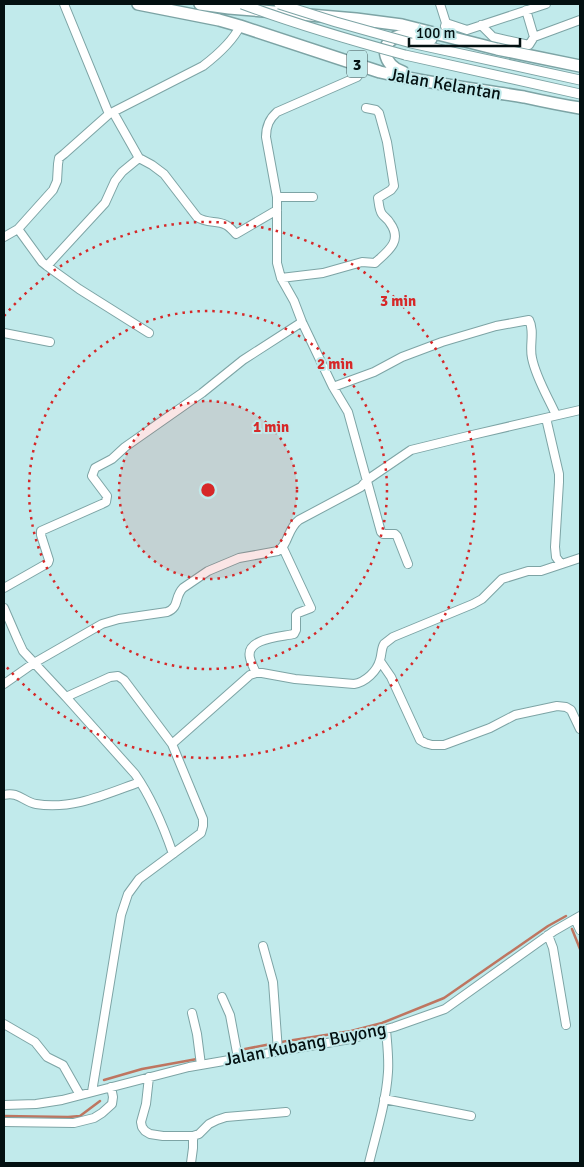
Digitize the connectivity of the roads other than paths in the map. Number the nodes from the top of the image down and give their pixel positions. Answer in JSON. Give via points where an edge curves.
{"nodes":[{"id":1,"x":64,"y":4,"type":"edge"},
{"id":2,"x":138,"y":4,"type":"edge"},
{"id":3,"x":200,"y":4,"type":"edge"},
{"id":4,"x":242,"y":4,"type":"edge"},
{"id":5,"x":279,"y":4,"type":"edge"},
{"id":6,"x":440,"y":4,"type":"edge"},
{"id":7,"x":546,"y":4,"type":"edge"},
{"id":8,"x":526,"y":10,"type":"junction"},
{"id":9,"x":580,"y":20,"type":"edge"},
{"id":10,"x":446,"y":23,"type":"junction"},
{"id":11,"x":481,"y":25,"type":"junction"},
{"id":12,"x":240,"y":26,"type":"junction"},
{"id":13,"x":534,"y":37,"type":"junction"},
{"id":14,"x":444,"y":38,"type":"junction"},
{"id":15,"x":363,"y":66,"type":"junction"},
{"id":16,"x":580,"y":66,"type":"edge"},
{"id":17,"x":580,"y":80,"type":"edge"},
{"id":18,"x":473,"y":90,"type":"junction"},
{"id":19,"x":580,"y":94,"type":"edge"},
{"id":20,"x":366,"y":108,"type":"dead end"},
{"id":21,"x":580,"y":108,"type":"edge"},
{"id":22,"x":111,"y":113,"type":"junction"},
{"id":23,"x":139,"y":158,"type":"junction"},
{"id":24,"x":277,"y":197,"type":"junction"},
{"id":25,"x":313,"y":197,"type":"dead end"},
{"id":26,"x":277,"y":210,"type":"junction"},
{"id":27,"x":18,"y":229,"type":"junction"},
{"id":28,"x":4,"y":237,"type":"edge"},
{"id":29,"x":47,"y":266,"type":"junction"},
{"id":30,"x":281,"y":278,"type":"junction"},
{"id":31,"x":302,"y":322,"type":"junction"},
{"id":32,"x":4,"y":332,"type":"edge"},
{"id":33,"x":149,"y":333,"type":"dead end"},
{"id":34,"x":50,"y":342,"type":"dead end"},
{"id":35,"x":333,"y":387,"type":"junction"},
{"id":36,"x":580,"y":410,"type":"edge"},
{"id":37,"x":556,"y":415,"type":"junction"},
{"id":38,"x":546,"y":418,"type":"junction"},
{"id":39,"x":368,"y":480,"type":"junction"},
{"id":40,"x":283,"y":548,"type":"junction"},
{"id":41,"x":580,"y":558,"type":"edge"},
{"id":42,"x":408,"y":564,"type":"dead end"},
{"id":43,"x":561,"y":564,"type":"junction"},
{"id":44,"x":4,"y":588,"type":"edge"},
{"id":45,"x":4,"y":608,"type":"edge"},
{"id":46,"x":380,"y":662,"type":"junction"},
{"id":47,"x":34,"y":663,"type":"junction"},
{"id":48,"x":256,"y":673,"type":"junction"},
{"id":49,"x":4,"y":684,"type":"edge"},
{"id":50,"x":66,"y":697,"type":"junction"},
{"id":51,"x":580,"y":729,"type":"edge"},
{"id":52,"x":172,"y":744,"type":"junction"},
{"id":53,"x":140,"y":782,"type":"junction"},
{"id":54,"x":4,"y":795,"type":"edge"},
{"id":55,"x":173,"y":854,"type":"junction"},
{"id":56,"x":578,"y":918,"type":"edge"},
{"id":57,"x":580,"y":930,"type":"edge"},
{"id":58,"x":548,"y":935,"type":"junction"},
{"id":59,"x":263,"y":946,"type":"dead end"},
{"id":60,"x":222,"y":997,"type":"dead end"},
{"id":61,"x":192,"y":1013,"type":"dead end"},
{"id":62,"x":4,"y":1024,"type":"edge"},
{"id":63,"x":566,"y":1025,"type":"dead end"},
{"id":64,"x":386,"y":1029,"type":"junction"},
{"id":65,"x":278,"y":1051,"type":"junction"},
{"id":66,"x":238,"y":1058,"type":"junction"},
{"id":67,"x":202,"y":1065,"type":"junction"},
{"id":68,"x":150,"y":1078,"type":"junction"},
{"id":69,"x":111,"y":1087,"type":"junction"},
{"id":70,"x":92,"y":1092,"type":"junction"},
{"id":71,"x":80,"y":1096,"type":"junction"},
{"id":72,"x":384,"y":1099,"type":"junction"},
{"id":73,"x":4,"y":1105,"type":"edge"},
{"id":74,"x":286,"y":1112,"type":"dead end"},
{"id":75,"x":470,"y":1116,"type":"dead end"},
{"id":76,"x":4,"y":1122,"type":"edge"},
{"id":77,"x":193,"y":1136,"type":"junction"},
{"id":78,"x":191,"y":1163,"type":"edge"},
{"id":79,"x":369,"y":1163,"type":"edge"}],
"edges":[{"from":1,"to":22,"type":"street"},
{"from":2,"to":12,"type":"highway","name":"Jalan Kelantan","number":"3"},
{"from":3,"to":14,"type":"highway","via":[[402,25]]},
{"from":4,"to":19,"type":"main road","number":"3","bridge":true,"via":[[405,55]]},
{"from":5,"to":17,"type":"main road","number":"3","bridge":true,"via":[[411,43]]},
{"from":6,"to":10,"type":"street"},
{"from":7,"to":8,"type":"street"},
{"from":8,"to":11,"type":"street"},
{"from":8,"to":13,"type":"street"},
{"from":9,"to":13,"type":"street"},
{"from":10,"to":11,"type":"street","via":[[467,30]]},
{"from":10,"to":14,"type":"street"},
{"from":11,"to":13,"type":"street","via":[[493,37],[529,45]]},
{"from":12,"to":15,"type":"highway","name":"Jalan Kelantan","number":"3"},
{"from":12,"to":22,"type":"street","via":[[203,66]]},
{"from":14,"to":16,"type":"highway"},
{"from":14,"to":18,"type":"highway","via":[[396,37],[386,50],[387,61],[400,71]]},
{"from":15,"to":18,"type":"highway","name":"Jalan Kelantan","number":"3","via":[[396,76]]},
{"from":15,"to":24,"type":"street","via":[[357,77],[277,112],[268,122],[266,137]]},
{"from":18,"to":21,"type":"highway","name":"Jalan Kelantan","number":"3"},
{"from":20,"to":30,"type":"street","via":[[379,113],[387,142],[394,186],[378,198],[380,212],[395,232],[394,242],[375,263],[362,262],[323,273]]},
{"from":22,"to":23,"type":"street"},
{"from":22,"to":27,"type":"street","via":[[59,158],[53,190]]},
{"from":23,"to":26,"type":"street","via":[[164,174],[197,217],[206,222],[227,225],[236,234]]},
{"from":23,"to":29,"type":"street","via":[[118,176],[105,203]]},
{"from":24,"to":25,"type":"street"},
{"from":24,"to":26,"type":"street"},
{"from":26,"to":30,"type":"street","via":[[277,262]]},
{"from":27,"to":28,"type":"street"},
{"from":27,"to":29,"type":"street"},
{"from":29,"to":33,"type":"street"},
{"from":30,"to":31,"type":"street"},
{"from":31,"to":35,"type":"street"},
{"from":31,"to":44,"type":"street","via":[[243,360],[117,456],[95,468],[92,476],[107,496],[106,502],[41,531],[48,563]]},
{"from":32,"to":34,"type":"street"},
{"from":35,"to":37,"type":"street","via":[[442,342],[530,320],[531,357]]},
{"from":35,"to":39,"type":"street","via":[[348,412]]},
{"from":36,"to":37,"type":"street"},
{"from":37,"to":38,"type":"street"},
{"from":38,"to":39,"type":"street","via":[[411,450]]},
{"from":38,"to":43,"type":"street","via":[[559,474],[555,547]]},
{"from":39,"to":40,"type":"street","via":[[361,488],[295,523]]},
{"from":39,"to":42,"type":"street","via":[[381,532],[397,536]]},
{"from":40,"to":47,"type":"street","via":[[274,553],[239,558],[208,571],[183,588],[172,610],[102,624]]},
{"from":40,"to":48,"type":"street","via":[[311,608],[296,615],[294,634],[253,645],[249,657]]},
{"from":41,"to":43,"type":"street"},
{"from":43,"to":46,"type":"street","via":[[541,572],[528,571],[502,579],[473,604],[393,638],[382,646]]},
{"from":45,"to":47,"type":"street","via":[[23,651]]},
{"from":46,"to":48,"type":"street","via":[[366,680],[354,684]]},
{"from":46,"to":51,"type":"street","via":[[392,677],[420,740],[425,743],[444,745],[515,715],[556,706],[571,710]]},
{"from":47,"to":49,"type":"street"},
{"from":47,"to":50,"type":"street"},
{"from":48,"to":52,"type":"street"},
{"from":50,"to":52,"type":"street","via":[[118,676]]},
{"from":50,"to":53,"type":"street"},
{"from":52,"to":55,"type":"street","via":[[203,819],[201,833]]},
{"from":53,"to":54,"type":"street","via":[[64,806],[34,804],[16,795]]},
{"from":53,"to":55,"type":"street"},
{"from":55,"to":70,"type":"street","via":[[139,879],[124,904]]},
{"from":56,"to":57,"type":"street"},
{"from":56,"to":58,"type":"street","name":"Jalan Kubang Buyong"},
{"from":58,"to":63,"type":"street"},
{"from":58,"to":64,"type":"street","name":"Jalan Kubang Buyong","via":[[446,1009]]},
{"from":59,"to":65,"type":"street","via":[[273,982]]},
{"from":60,"to":66,"type":"street","via":[[230,1015]]},
{"from":61,"to":67,"type":"street"},
{"from":62,"to":71,"type":"street","via":[[35,1042],[47,1057],[63,1065]]},
{"from":64,"to":65,"type":"street","name":"Jalan Kubang Buyong","via":[[350,1039]]},
{"from":64,"to":72,"type":"street","via":[[388,1071]]},
{"from":65,"to":66,"type":"street","name":"Jalan Kubang Buyong"},
{"from":66,"to":67,"type":"street","name":"Jalan Kubang Buyong"},
{"from":67,"to":68,"type":"street","name":"Jalan Kubang Buyong"},
{"from":68,"to":69,"type":"street","name":"Jalan Kubang Buyong"},
{"from":68,"to":77,"type":"street","via":[[142,1127],[150,1134]]},
{"from":69,"to":70,"type":"street","name":"Jalan Kubang Buyong"},
{"from":69,"to":76,"type":"street","via":[[112,1104],[94,1118],[74,1123]]},
{"from":70,"to":71,"type":"street","name":"Jalan Kubang Buyong"},
{"from":71,"to":73,"type":"street","name":"Jalan Kubang Buyong","via":[[36,1104]]},
{"from":72,"to":75,"type":"street"},
{"from":72,"to":79,"type":"street"},
{"from":74,"to":77,"type":"street","via":[[226,1117]]},
{"from":77,"to":78,"type":"street"}]}
